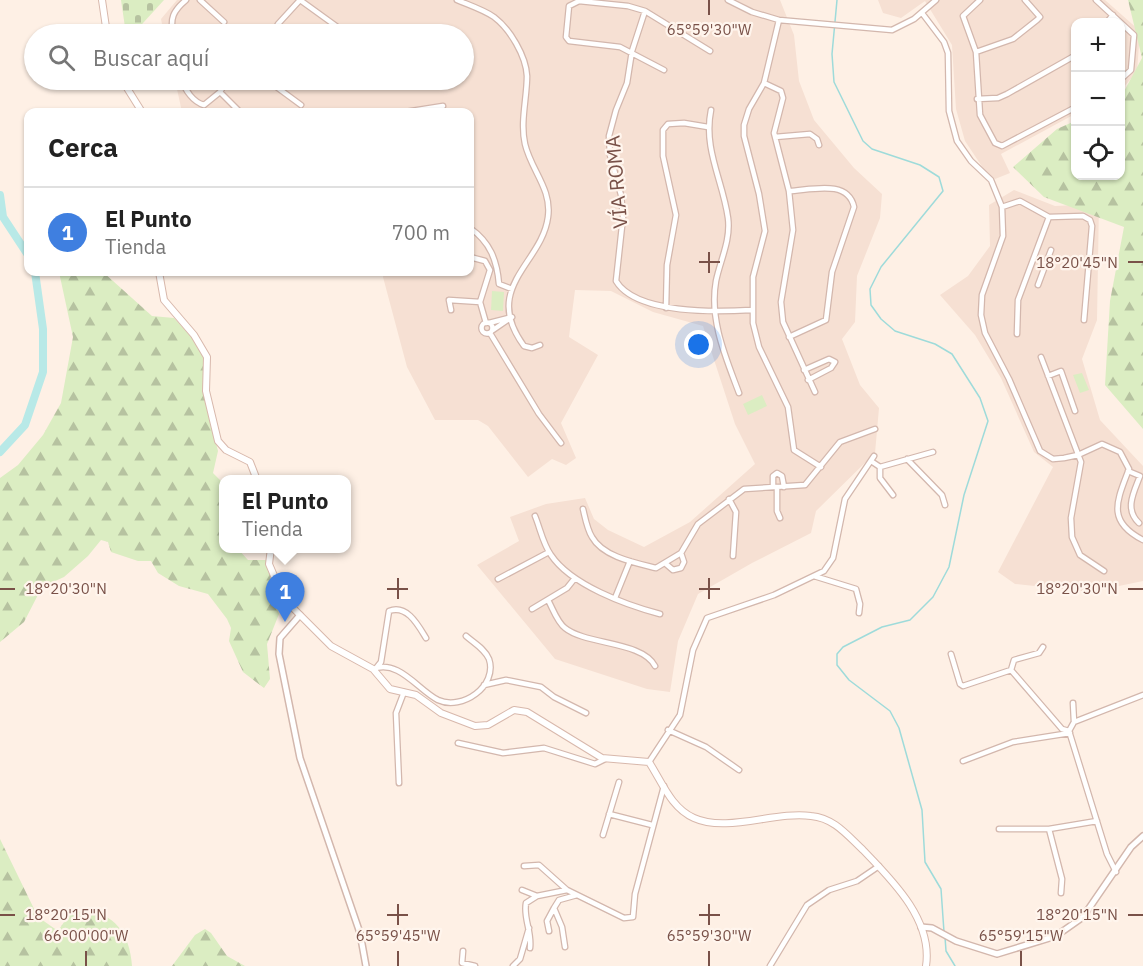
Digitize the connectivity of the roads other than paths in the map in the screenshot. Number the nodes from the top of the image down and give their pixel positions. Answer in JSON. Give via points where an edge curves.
{"nodes":[{"id":1,"x":102,"y":0,"type":"edge"},
{"id":2,"x":186,"y":0,"type":"edge"},
{"id":3,"x":200,"y":0,"type":"edge"},
{"id":4,"x":300,"y":0,"type":"edge"},
{"id":5,"x":457,"y":0,"type":"edge"},
{"id":6,"x":728,"y":0,"type":"edge"},
{"id":7,"x":936,"y":0,"type":"edge"},
{"id":8,"x":981,"y":0,"type":"edge"},
{"id":9,"x":1025,"y":0,"type":"edge"},
{"id":10,"x":1096,"y":0,"type":"edge"},
{"id":11,"x":645,"y":11,"type":"junction"},
{"id":12,"x":922,"y":14,"type":"junction"},
{"id":13,"x":1113,"y":15,"type":"junction"},
{"id":14,"x":1110,"y":18,"type":"edge"},
{"id":15,"x":779,"y":20,"type":"junction"},
{"id":16,"x":224,"y":22,"type":"dead end"},
{"id":17,"x":106,"y":24,"type":"edge"},
{"id":18,"x":171,"y":24,"type":"edge"},
{"id":19,"x":278,"y":24,"type":"edge"},
{"id":20,"x":333,"y":24,"type":"edge"},
{"id":21,"x":632,"y":51,"type":"junction"},
{"id":22,"x":710,"y":51,"type":"dead end"},
{"id":23,"x":976,"y":52,"type":"junction"},
{"id":24,"x":1071,"y":58,"type":"edge"},
{"id":25,"x":664,"y":70,"type":"dead end"},
{"id":26,"x":1125,"y":75,"type":"edge"},
{"id":27,"x":764,"y":83,"type":"junction"},
{"id":28,"x":128,"y":90,"type":"edge"},
{"id":29,"x":186,"y":90,"type":"edge"},
{"id":30,"x":281,"y":90,"type":"edge"},
{"id":31,"x":220,"y":92,"type":"joint"},
{"id":32,"x":978,"y":99,"type":"junction"},
{"id":33,"x":301,"y":105,"type":"dead end"},
{"id":34,"x":443,"y":106,"type":"dead end"},
{"id":35,"x":140,"y":108,"type":"edge"},
{"id":36,"x":236,"y":108,"type":"edge"},
{"id":37,"x":430,"y":108,"type":"edge"},
{"id":38,"x":711,"y":110,"type":"dead end"},
{"id":39,"x":1071,"y":110,"type":"edge"},
{"id":40,"x":708,"y":127,"type":"junction"},
{"id":41,"x":775,"y":137,"type":"junction"},
{"id":42,"x":819,"y":145,"type":"dead end"},
{"id":43,"x":789,"y":192,"type":"junction"},
{"id":44,"x":1002,"y":207,"type":"junction"},
{"id":45,"x":1048,"y":218,"type":"junction"},
{"id":46,"x":474,"y":232,"type":"edge"},
{"id":47,"x":1051,"y":250,"type":"dead end"},
{"id":48,"x":474,"y":258,"type":"edge"},
{"id":49,"x":1031,"y":262,"type":"junction"},
{"id":50,"x":1044,"y":267,"type":"junction"},
{"id":51,"x":160,"y":276,"type":"edge"},
{"id":52,"x":1038,"y":285,"type":"dead end"},
{"id":53,"x":512,"y":289,"type":"junction"},
{"id":54,"x":480,"y":303,"type":"junction"},
{"id":55,"x":666,"y":308,"type":"junction"},
{"id":56,"x":451,"y":310,"type":"dead end"},
{"id":57,"x":751,"y":310,"type":"junction"},
{"id":58,"x":715,"y":312,"type":"junction"},
{"id":59,"x":512,"y":317,"type":"junction"},
{"id":60,"x":1084,"y":320,"type":"dead end"},
{"id":61,"x":487,"y":323,"type":"junction"},
{"id":62,"x":491,"y":332,"type":"junction"},
{"id":63,"x":1017,"y":334,"type":"dead end"},
{"id":64,"x":789,"y":337,"type":"junction"},
{"id":65,"x":540,"y":345,"type":"dead end"},
{"id":66,"x":1041,"y":357,"type":"dead end"},
{"id":67,"x":804,"y":370,"type":"junction"},
{"id":68,"x":1048,"y":376,"type":"junction"},
{"id":69,"x":808,"y":380,"type":"junction"},
{"id":70,"x":814,"y":392,"type":"dead end"},
{"id":71,"x":739,"y":393,"type":"dead end"},
{"id":72,"x":1076,"y":411,"type":"dead end"},
{"id":73,"x":875,"y":429,"type":"dead end"},
{"id":74,"x":561,"y":443,"type":"dead end"},
{"id":75,"x":933,"y":452,"type":"dead end"},
{"id":76,"x":1078,"y":455,"type":"junction"},
{"id":77,"x":907,"y":459,"type":"junction"},
{"id":78,"x":820,"y":467,"type":"junction"},
{"id":79,"x":880,"y":467,"type":"junction"},
{"id":80,"x":1128,"y":471,"type":"junction"},
{"id":81,"x":255,"y":475,"type":"edge"},
{"id":82,"x":775,"y":487,"type":"junction"},
{"id":83,"x":783,"y":487,"type":"junction"},
{"id":84,"x":893,"y":495,"type":"dead end"},
{"id":85,"x":729,"y":499,"type":"junction"},
{"id":86,"x":945,"y":505,"type":"dead end"},
{"id":87,"x":583,"y":509,"type":"dead end"},
{"id":88,"x":535,"y":516,"type":"dead end"},
{"id":89,"x":780,"y":518,"type":"dead end"},
{"id":90,"x":1139,"y":523,"type":"dead end"},
{"id":91,"x":1143,"y":540,"type":"edge"},
{"id":92,"x":549,"y":552,"type":"junction"},
{"id":93,"x":270,"y":553,"type":"edge"},
{"id":94,"x":681,"y":553,"type":"junction"},
{"id":95,"x":734,"y":556,"type":"dead end"},
{"id":96,"x":630,"y":561,"type":"junction"},
{"id":97,"x":666,"y":564,"type":"junction"},
{"id":98,"x":1104,"y":571,"type":"dead end"},
{"id":99,"x":814,"y":576,"type":"junction"},
{"id":100,"x":575,"y":578,"type":"junction"},
{"id":101,"x":498,"y":579,"type":"dead end"},
{"id":102,"x":615,"y":598,"type":"junction"},
{"id":103,"x":548,"y":600,"type":"junction"},
{"id":104,"x":532,"y":609,"type":"dead end"},
{"id":105,"x":859,"y":613,"type":"dead end"},
{"id":106,"x":660,"y":614,"type":"dead end"},
{"id":107,"x":300,"y":615,"type":"junction"},
{"id":108,"x":466,"y":636,"type":"dead end"},
{"id":109,"x":426,"y":638,"type":"dead end"},
{"id":110,"x":1043,"y":647,"type":"dead end"},
{"id":111,"x":951,"y":654,"type":"dead end"},
{"id":112,"x":655,"y":666,"type":"dead end"},
{"id":113,"x":375,"y":668,"type":"junction"},
{"id":114,"x":1011,"y":670,"type":"junction"},
{"id":115,"x":484,"y":685,"type":"junction"},
{"id":116,"x":404,"y":692,"type":"junction"},
{"id":117,"x":1143,"y":695,"type":"edge"},
{"id":118,"x":1073,"y":703,"type":"dead end"},
{"id":119,"x":586,"y":713,"type":"dead end"},
{"id":120,"x":1074,"y":722,"type":"junction"},
{"id":121,"x":668,"y":730,"type":"junction"},
{"id":122,"x":1069,"y":732,"type":"junction"},
{"id":123,"x":458,"y":743,"type":"dead end"},
{"id":124,"x":605,"y":759,"type":"junction"},
{"id":125,"x":963,"y":761,"type":"dead end"},
{"id":126,"x":649,"y":762,"type":"junction"},
{"id":127,"x":739,"y":770,"type":"dead end"},
{"id":128,"x":619,"y":782,"type":"dead end"},
{"id":129,"x":399,"y":783,"type":"dead end"},
{"id":130,"x":664,"y":786,"type":"junction"},
{"id":131,"x":609,"y":814,"type":"junction"},
{"id":132,"x":1098,"y":820,"type":"junction"},
{"id":133,"x":652,"y":825,"type":"junction"},
{"id":134,"x":999,"y":829,"type":"dead end"},
{"id":135,"x":1049,"y":829,"type":"junction"},
{"id":136,"x":603,"y":835,"type":"dead end"},
{"id":137,"x":1143,"y":836,"type":"edge"},
{"id":138,"x":524,"y":866,"type":"dead end"},
{"id":139,"x":879,"y":866,"type":"junction"},
{"id":140,"x":1116,"y":872,"type":"junction"},
{"id":141,"x":522,"y":890,"type":"dead end"},
{"id":142,"x":567,"y":890,"type":"junction"},
{"id":143,"x":1061,"y":893,"type":"dead end"},
{"id":144,"x":577,"y":895,"type":"junction"},
{"id":145,"x":537,"y":896,"type":"junction"},
{"id":146,"x":554,"y":908,"type":"junction"},
{"id":147,"x":530,"y":926,"type":"junction"},
{"id":148,"x":921,"y":927,"type":"junction"},
{"id":149,"x":549,"y":931,"type":"dead end"},
{"id":150,"x":565,"y":947,"type":"dead end"},
{"id":151,"x":530,"y":948,"type":"dead end"},
{"id":152,"x":463,"y":951,"type":"dead end"},
{"id":153,"x":366,"y":966,"type":"edge"},
{"id":154,"x":475,"y":966,"type":"edge"},
{"id":155,"x":513,"y":966,"type":"edge"},
{"id":156,"x":770,"y":966,"type":"edge"},
{"id":157,"x":926,"y":966,"type":"edge"}],
"edges":[{"from":1,"to":17,"type":"main road"},
{"from":2,"to":18,"type":"street"},
{"from":3,"to":16,"type":"street"},
{"from":4,"to":19,"type":"street"},
{"from":4,"to":20,"type":"street"},
{"from":5,"to":53,"type":"street","via":[[494,17],[510,35],[525,64],[525,146],[547,191],[549,214],[545,231]]},
{"from":6,"to":15,"type":"street"},
{"from":7,"to":12,"type":"street"},
{"from":8,"to":23,"type":"street","via":[[963,15]]},
{"from":9,"to":23,"type":"street","via":[[1040,17],[1013,39]]},
{"from":10,"to":13,"type":"street"},
{"from":11,"to":21,"type":"street","name":"VÍA ROMA"},
{"from":11,"to":21,"type":"street","via":[[579,1],[569,6],[569,41]]},
{"from":11,"to":22,"type":"street"},
{"from":12,"to":15,"type":"street","via":[[892,30]]},
{"from":12,"to":44,"type":"street","via":[[948,53],[949,111],[957,141],[991,180]]},
{"from":13,"to":14,"type":"street"},
{"from":13,"to":26,"type":"street","via":[[1134,35],[1131,70]]},
{"from":15,"to":27,"type":"street"},
{"from":21,"to":25,"type":"street"},
{"from":21,"to":55,"type":"street","name":"VÍA ROMA","via":[[627,83],[609,136],[623,217],[616,281],[621,289]]},
{"from":23,"to":32,"type":"street"},
{"from":24,"to":32,"type":"street","via":[[998,98]]},
{"from":27,"to":41,"type":"street","via":[[781,91],[783,98]]},
{"from":27,"to":57,"type":"street","via":[[744,125],[765,231],[753,277]]},
{"from":28,"to":35,"type":"main road"},
{"from":29,"to":31,"type":"street","via":[[204,105]]},
{"from":30,"to":33,"type":"street"},
{"from":31,"to":36,"type":"street"},
{"from":32,"to":39,"type":"street","via":[[980,116],[995,144],[1001,146]]},
{"from":34,"to":37,"type":"street"},
{"from":38,"to":40,"type":"street"},
{"from":40,"to":55,"type":"street","via":[[668,124],[663,130],[663,156],[676,215],[667,265]]},
{"from":40,"to":58,"type":"street","via":[[711,155],[729,220],[716,283]]},
{"from":41,"to":42,"type":"street","via":[[810,134],[818,139]]},
{"from":41,"to":43,"type":"street"},
{"from":43,"to":64,"type":"street","via":[[793,230],[781,302]]},
{"from":43,"to":64,"type":"street","via":[[838,188],[851,197],[854,207],[832,272],[826,320]]},
{"from":44,"to":45,"type":"street","via":[[1020,201]]},
{"from":44,"to":76,"type":"street","via":[[1003,236],[982,295],[985,333],[1040,452],[1053,459]]},
{"from":45,"to":49,"type":"street"},
{"from":45,"to":60,"type":"street","via":[[1083,216],[1090,220]]},
{"from":46,"to":53,"type":"street","via":[[497,261],[500,284]]},
{"from":47,"to":50,"type":"street"},
{"from":48,"to":54,"type":"street","via":[[485,261],[490,270]]},
{"from":49,"to":50,"type":"street"},
{"from":49,"to":63,"type":"street","via":[[1018,300]]},
{"from":50,"to":52,"type":"street"},
{"from":51,"to":81,"type":"main road","via":[[164,300],[207,357],[206,391],[218,441],[226,450],[250,462]]},
{"from":53,"to":59,"type":"street"},
{"from":54,"to":56,"type":"street","via":[[449,300]]},
{"from":54,"to":61,"type":"street"},
{"from":55,"to":58,"type":"street","name":"VÍA ROMA"},
{"from":57,"to":58,"type":"street","name":"VÍA ROMA"},
{"from":57,"to":78,"type":"street","via":[[759,348],[788,407],[794,450]]},
{"from":58,"to":71,"type":"street","via":[[720,343]]},
{"from":59,"to":61,"type":"street"},
{"from":59,"to":62,"type":"street"},
{"from":59,"to":65,"type":"street","via":[[524,346]]},
{"from":61,"to":62,"type":"street"},
{"from":61,"to":62,"type":"street","via":[[482,331]]},
{"from":62,"to":74,"type":"street","via":[[533,405]]},
{"from":64,"to":67,"type":"street"},
{"from":66,"to":68,"type":"street"},
{"from":67,"to":69,"type":"street"},
{"from":67,"to":69,"type":"street","via":[[829,359],[835,362]]},
{"from":68,"to":72,"type":"street","via":[[1061,371]]},
{"from":68,"to":76,"type":"street"},
{"from":69,"to":70,"type":"street"},
{"from":73,"to":78,"type":"street","via":[[840,441]]},
{"from":75,"to":77,"type":"street"},
{"from":76,"to":80,"type":"street","via":[[1102,444],[1113,447],[1126,460]]},
{"from":76,"to":98,"type":"street","via":[[1080,471],[1071,518],[1072,537],[1080,555]]},
{"from":77,"to":79,"type":"street"},
{"from":77,"to":86,"type":"street","via":[[942,495]]},
{"from":78,"to":83,"type":"street","via":[[805,485]]},
{"from":79,"to":84,"type":"street","via":[[880,478]]},
{"from":79,"to":99,"type":"street","via":[[872,459],[845,499],[833,558],[824,571]]},
{"from":80,"to":90,"type":"street","via":[[1140,476],[1131,505]]},
{"from":80,"to":91,"type":"street","via":[[1118,498],[1119,519],[1130,533]]},
{"from":82,"to":83,"type":"street"},
{"from":82,"to":83,"type":"street","via":[[773,476],[777,473],[782,476]]},
{"from":82,"to":85,"type":"street","via":[[744,489]]},
{"from":82,"to":89,"type":"street"},
{"from":85,"to":94,"type":"street","via":[[698,524]]},
{"from":85,"to":95,"type":"street","via":[[736,512]]},
{"from":87,"to":96,"type":"street","via":[[592,537],[601,547]]},
{"from":88,"to":92,"type":"street"},
{"from":92,"to":100,"type":"street"},
{"from":92,"to":101,"type":"street"},
{"from":93,"to":107,"type":"main road","via":[[269,564],[278,590]]},
{"from":94,"to":97,"type":"street"},
{"from":94,"to":97,"type":"street","via":[[681,568],[673,570]]},
{"from":96,"to":97,"type":"street","via":[[656,568]]},
{"from":96,"to":102,"type":"street"},
{"from":99,"to":105,"type":"street","via":[[856,589]]},
{"from":99,"to":121,"type":"street","via":[[774,595],[707,618],[693,650],[680,715]]},
{"from":100,"to":102,"type":"street"},
{"from":100,"to":103,"type":"street"},
{"from":102,"to":106,"type":"street"},
{"from":103,"to":104,"type":"street"},
{"from":103,"to":112,"type":"street","via":[[562,626],[571,633],[631,650],[652,660]]},
{"from":107,"to":113,"type":"main road","via":[[331,646]]},
{"from":107,"to":153,"type":"street","via":[[280,638],[279,654],[300,758],[360,933]]},
{"from":108,"to":115,"type":"street","via":[[488,658],[490,667]]},
{"from":109,"to":113,"type":"street","via":[[409,615],[395,609],[389,611],[381,662]]},
{"from":110,"to":114,"type":"street","via":[[1014,660]]},
{"from":111,"to":114,"type":"street","via":[[957,679],[963,686]]},
{"from":113,"to":115,"type":"street","via":[[408,676],[438,700],[451,703],[470,699]]},
{"from":113,"to":116,"type":"main road","via":[[386,686]]},
{"from":114,"to":122,"type":"street","via":[[1062,729]]},
{"from":115,"to":119,"type":"street","via":[[506,680],[541,687]]},
{"from":116,"to":124,"type":"main road","via":[[475,726],[488,725],[514,710],[527,712]]},
{"from":116,"to":129,"type":"street","via":[[396,713]]},
{"from":117,"to":120,"type":"street"},
{"from":118,"to":120,"type":"street"},
{"from":120,"to":122,"type":"street"},
{"from":121,"to":126,"type":"street"},
{"from":121,"to":127,"type":"street","via":[[706,747]]},
{"from":122,"to":125,"type":"street","via":[[1013,742]]},
{"from":122,"to":132,"type":"street"},
{"from":123,"to":124,"type":"street","via":[[503,753],[544,748],[594,764]]},
{"from":124,"to":126,"type":"main road"},
{"from":126,"to":130,"type":"main road"},
{"from":128,"to":131,"type":"street"},
{"from":130,"to":133,"type":"street"},
{"from":130,"to":139,"type":"main road","via":[[681,810],[708,822],[803,815],[836,823]]},
{"from":131,"to":133,"type":"street"},
{"from":131,"to":136,"type":"street"},
{"from":132,"to":135,"type":"street"},
{"from":132,"to":140,"type":"street"},
{"from":133,"to":144,"type":"street","via":[[633,917],[624,918]]},
{"from":134,"to":135,"type":"street"},
{"from":135,"to":143,"type":"street","via":[[1062,879]]},
{"from":137,"to":140,"type":"street"},
{"from":138,"to":142,"type":"street","via":[[539,865]]},
{"from":139,"to":148,"type":"main road","via":[[909,902]]},
{"from":139,"to":156,"type":"street","via":[[807,905]]},
{"from":140,"to":148,"type":"street","via":[[1083,917],[1056,936],[998,954]]},
{"from":141,"to":145,"type":"street"},
{"from":142,"to":144,"type":"street"},
{"from":142,"to":145,"type":"street"},
{"from":144,"to":146,"type":"street","via":[[559,900]]},
{"from":145,"to":147,"type":"street","via":[[526,903]]},
{"from":146,"to":149,"type":"street","via":[[547,921]]},
{"from":146,"to":150,"type":"street"},
{"from":147,"to":151,"type":"street"},
{"from":147,"to":155,"type":"street","via":[[520,959]]},
{"from":148,"to":157,"type":"main road"},
{"from":152,"to":154,"type":"street","via":[[462,963]]}]}
